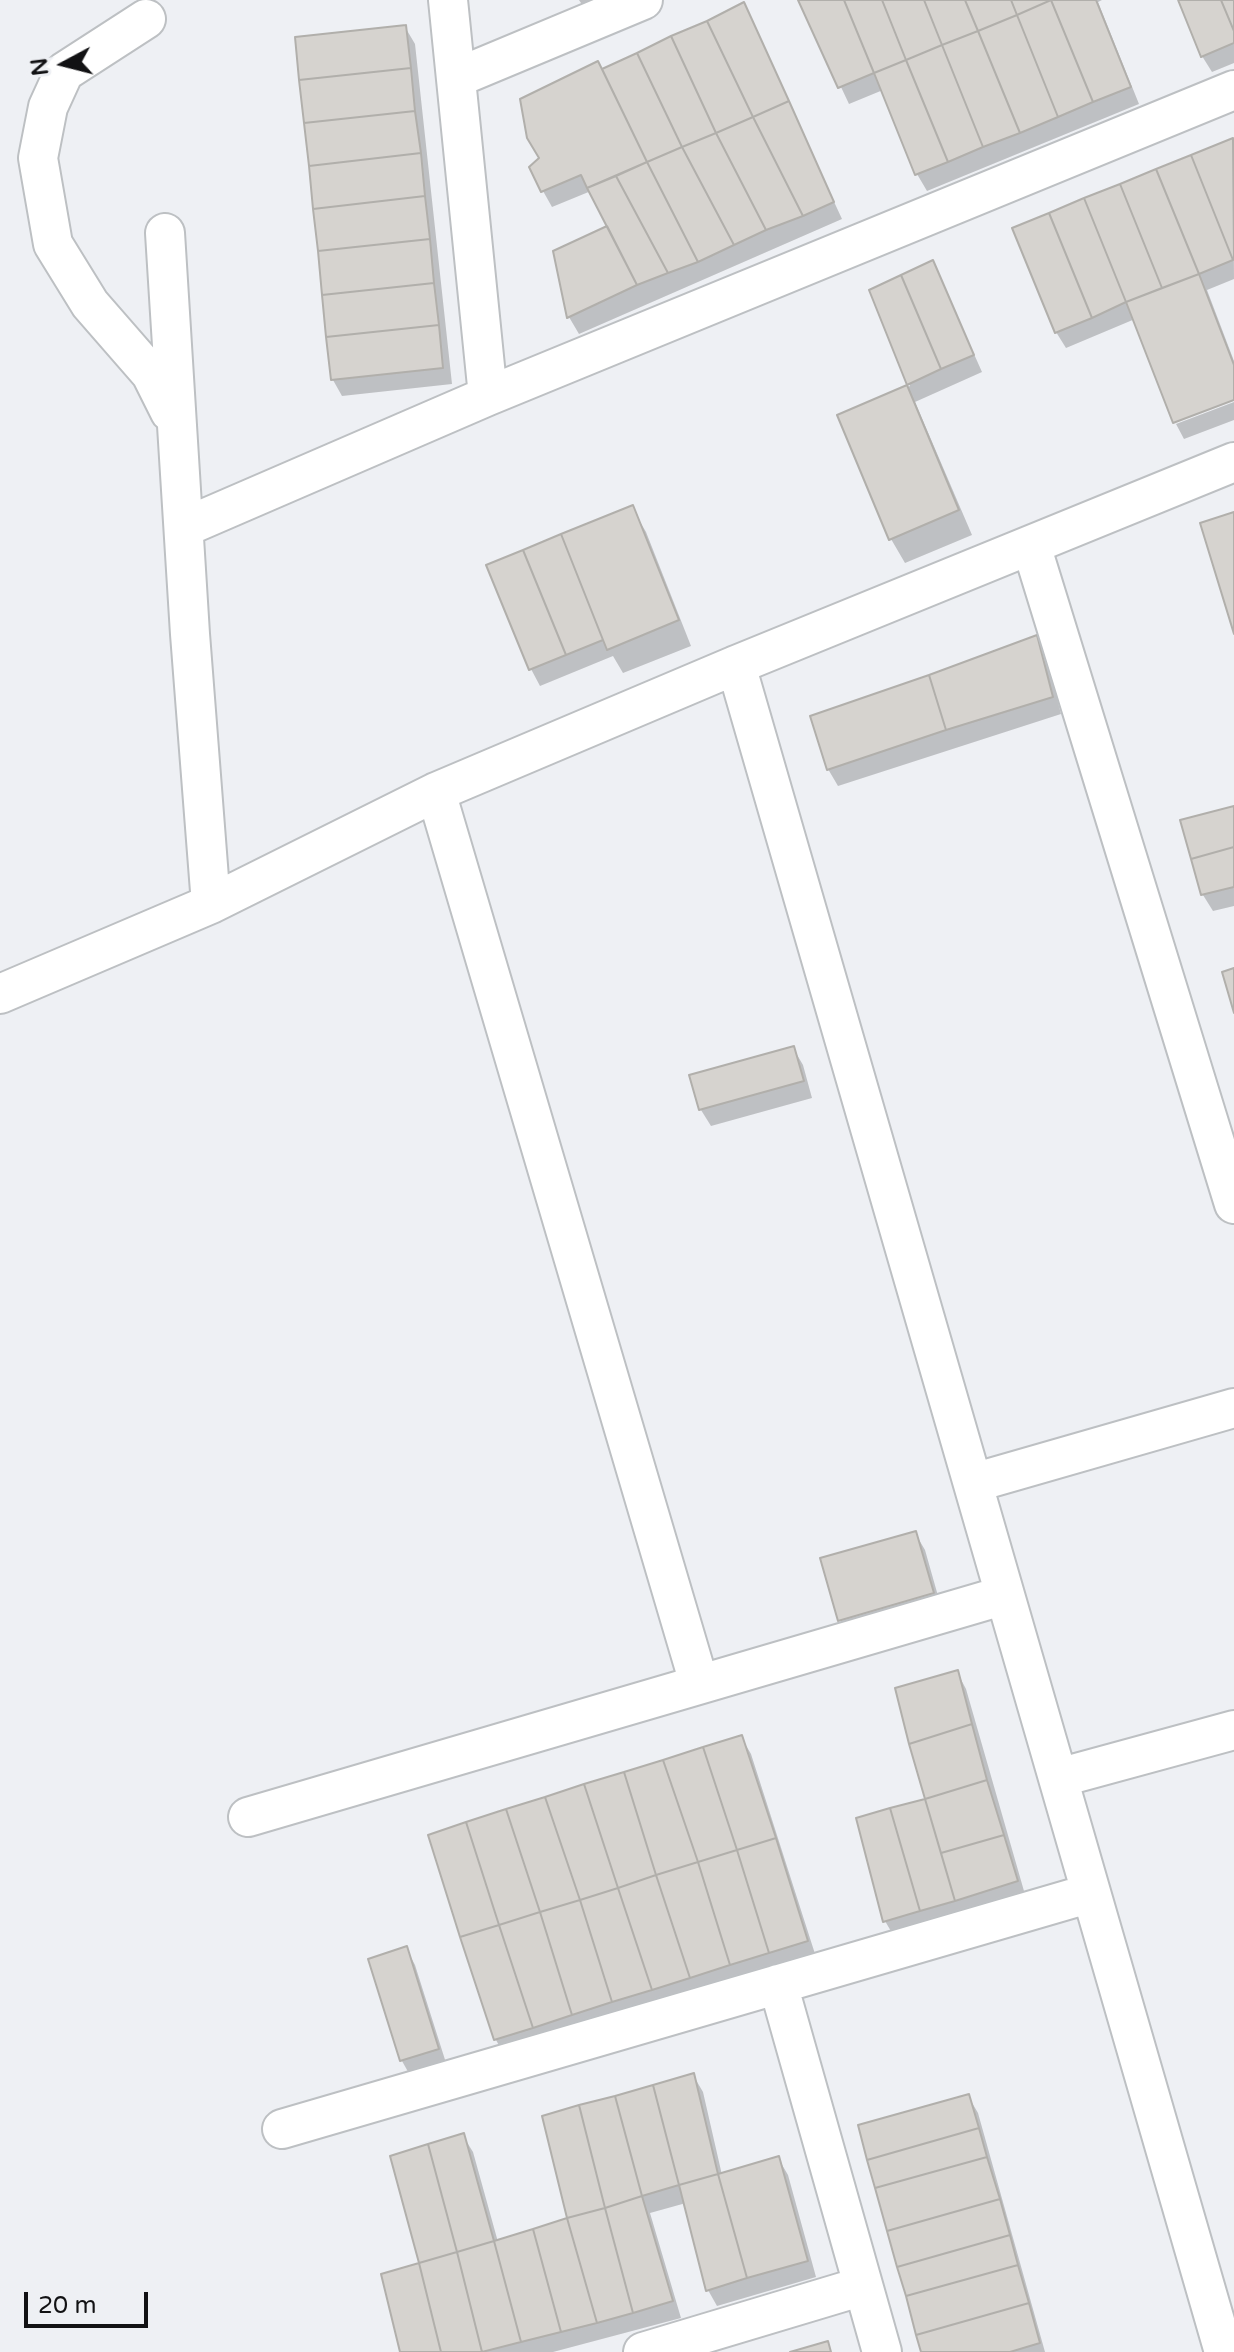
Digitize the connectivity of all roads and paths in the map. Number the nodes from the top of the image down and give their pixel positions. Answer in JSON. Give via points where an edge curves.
{"nodes":[{"id":1,"x":448,"y":0,"type":"edge"},
{"id":2,"x":643,"y":0,"type":"edge"},
{"id":3,"x":146,"y":19,"type":"dead end"},
{"id":4,"x":456,"y":78,"type":"junction"},
{"id":5,"x":1234,"y":90,"type":"edge"},
{"id":6,"x":165,"y":233,"type":"dead end"},
{"id":7,"x":488,"y":396,"type":"junction"},
{"id":8,"x":176,"y":426,"type":"junction"},
{"id":9,"x":1234,"y":462,"type":"edge"},
{"id":10,"x":185,"y":527,"type":"junction"},
{"id":11,"x":1031,"y":545,"type":"junction"},
{"id":12,"x":736,"y":665,"type":"junction"},
{"id":13,"x":436,"y":792,"type":"junction"},
{"id":14,"x":211,"y":904,"type":"junction"},
{"id":15,"x":0,"y":994,"type":"edge"},
{"id":16,"x":1234,"y":1204,"type":"edge"},
{"id":17,"x":1234,"y":1408,"type":"edge"},
{"id":18,"x":973,"y":1483,"type":"junction"},
{"id":19,"x":1005,"y":1595,"type":"junction"},
{"id":20,"x":699,"y":1683,"type":"junction"},
{"id":21,"x":1234,"y":1730,"type":"edge"},
{"id":22,"x":1058,"y":1778,"type":"junction"},
{"id":23,"x":248,"y":1817,"type":"dead end"},
{"id":24,"x":1091,"y":1893,"type":"junction"},
{"id":25,"x":778,"y":1984,"type":"junction"},
{"id":26,"x":282,"y":2129,"type":"dead end"},
{"id":27,"x":863,"y":2286,"type":"junction"},
{"id":28,"x":643,"y":2352,"type":"edge"},
{"id":29,"x":882,"y":2352,"type":"edge"},
{"id":30,"x":1224,"y":2352,"type":"edge"}],
"edges":[{"from":1,"to":4,"type":"street"},
{"from":2,"to":4,"type":"street"},
{"from":3,"to":8,"type":"street","via":[[64,72],[48,107],[38,158],[53,244],[90,304],[151,374]]},
{"from":4,"to":7,"type":"street"},
{"from":5,"to":7,"type":"street"},
{"from":6,"to":8,"type":"street"},
{"from":7,"to":10,"type":"street"},
{"from":8,"to":10,"type":"street"},
{"from":9,"to":11,"type":"street"},
{"from":10,"to":14,"type":"street"},
{"from":11,"to":12,"type":"street"},
{"from":11,"to":16,"type":"street"},
{"from":12,"to":13,"type":"street"},
{"from":12,"to":18,"type":"street"},
{"from":13,"to":14,"type":"street"},
{"from":13,"to":20,"type":"street"},
{"from":14,"to":15,"type":"street"},
{"from":17,"to":18,"type":"street"},
{"from":18,"to":19,"type":"street"},
{"from":19,"to":20,"type":"street"},
{"from":19,"to":22,"type":"street"},
{"from":20,"to":23,"type":"street"},
{"from":21,"to":22,"type":"street"},
{"from":22,"to":24,"type":"street"},
{"from":24,"to":25,"type":"street"},
{"from":24,"to":30,"type":"street"},
{"from":25,"to":26,"type":"street"},
{"from":25,"to":27,"type":"street"},
{"from":27,"to":28,"type":"street"},
{"from":27,"to":29,"type":"street"}]}
